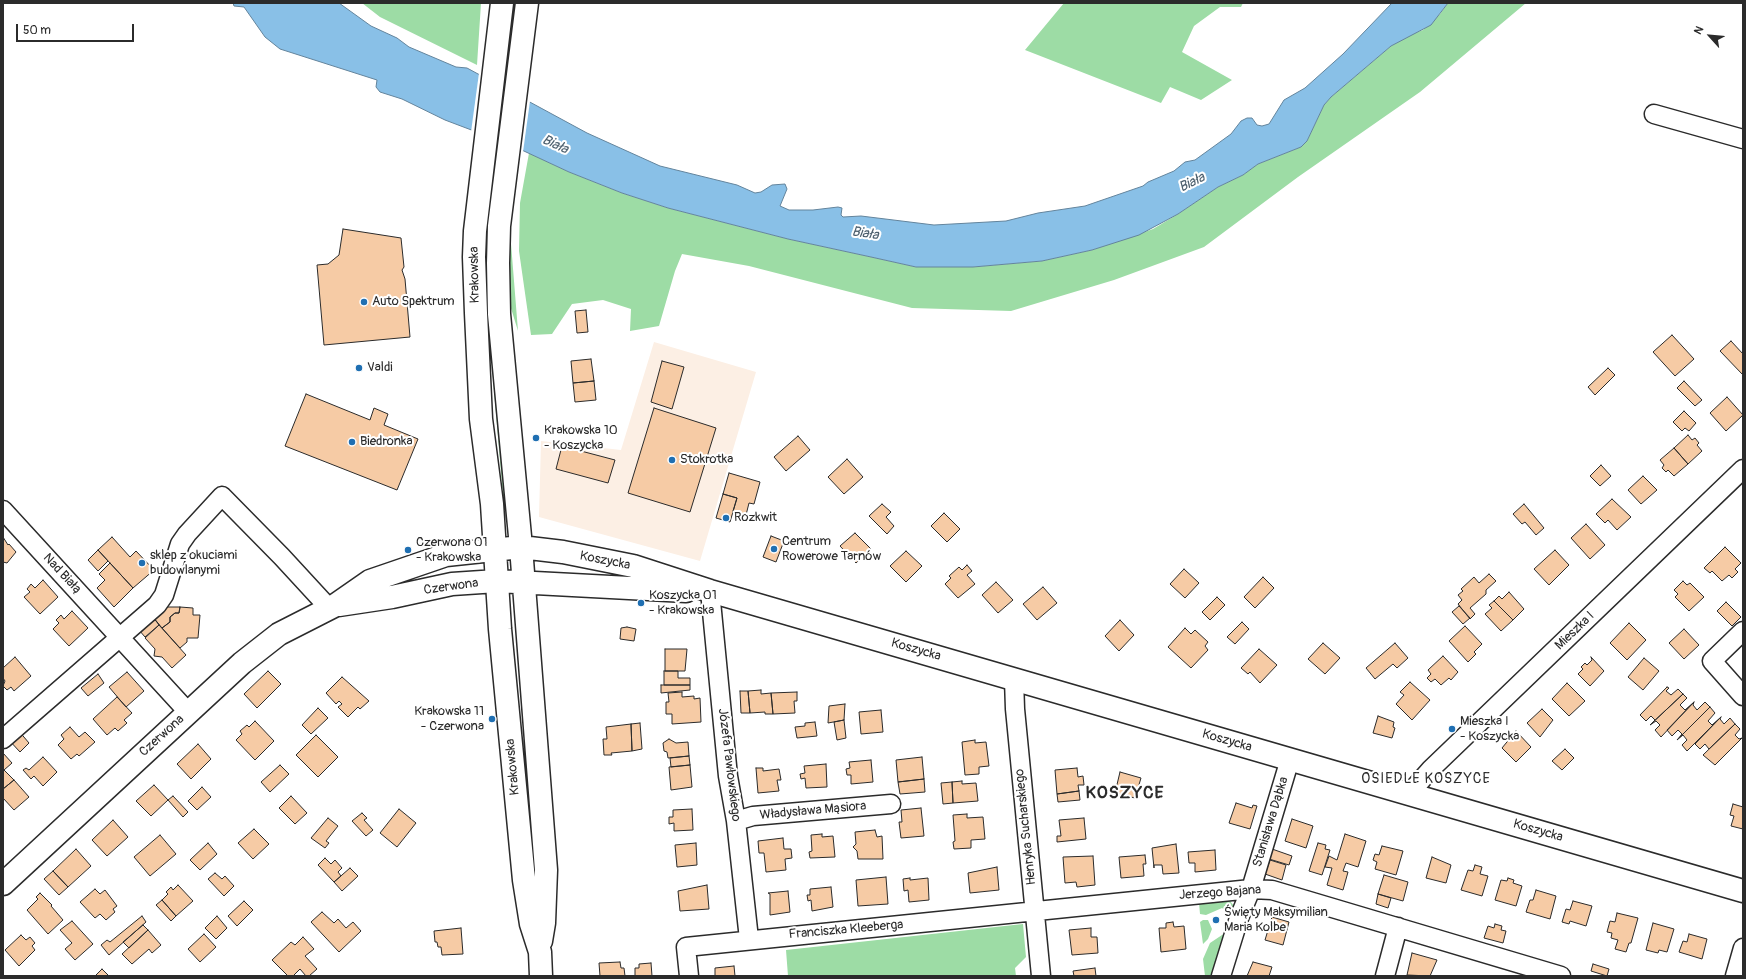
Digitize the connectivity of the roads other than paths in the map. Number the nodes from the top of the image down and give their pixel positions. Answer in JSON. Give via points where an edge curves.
{"nodes":[{"id":1,"x":502,"y":8,"type":"edge"},
{"id":2,"x":525,"y":13,"type":"edge"},
{"id":3,"x":1654,"y":114,"type":"dead end"},
{"id":4,"x":1743,"y":138,"type":"edge"},
{"id":5,"x":1743,"y":469,"type":"edge"},
{"id":6,"x":3,"y":510,"type":"edge"},
{"id":7,"x":521,"y":547,"type":"junction"},
{"id":8,"x":495,"y":549,"type":"junction"},
{"id":9,"x":497,"y":581,"type":"junction"},
{"id":10,"x":524,"y":581,"type":"junction"},
{"id":11,"x":710,"y":591,"type":"junction"},
{"id":12,"x":331,"y":607,"type":"junction"},
{"id":13,"x":1743,"y":631,"type":"edge"},
{"id":14,"x":121,"y":637,"type":"junction"},
{"id":15,"x":1014,"y":679,"type":"junction"},
{"id":16,"x":1743,"y":696,"type":"edge"},
{"id":17,"x":188,"y":712,"type":"junction"},
{"id":18,"x":3,"y":739,"type":"edge"},
{"id":19,"x":1290,"y":759,"type":"junction"},
{"id":20,"x":1409,"y":794,"type":"junction"},
{"id":21,"x":892,"y":804,"type":"dead end"},
{"id":22,"x":736,"y":821,"type":"junction"},
{"id":23,"x":3,"y":884,"type":"edge"},
{"id":24,"x":1251,"y":889,"type":"junction"},
{"id":25,"x":1743,"y":891,"type":"edge"},
{"id":26,"x":1035,"y":912,"type":"junction"},
{"id":27,"x":1398,"y":927,"type":"junction"},
{"id":28,"x":749,"y":939,"type":"junction"},
{"id":29,"x":1743,"y":948,"type":"edge"},
{"id":30,"x":540,"y":952,"type":"junction"},
{"id":31,"x":541,"y":976,"type":"edge"},
{"id":32,"x":689,"y":976,"type":"edge"},
{"id":33,"x":1041,"y":976,"type":"edge"},
{"id":34,"x":1221,"y":976,"type":"edge"},
{"id":35,"x":1385,"y":976,"type":"edge"},
{"id":36,"x":1561,"y":976,"type":"edge"},
{"id":37,"x":1735,"y":976,"type":"edge"}],
"edges":[{"from":1,"to":8,"type":"street","name":"Krakowska","via":[[474,257],[481,419]]},
{"from":2,"to":7,"type":"street","name":"Krakowska","via":[[499,226],[498,263],[500,314]]},
{"from":3,"to":4,"type":"street"},
{"from":5,"to":20,"type":"street","name":"Mieszka I"},
{"from":6,"to":14,"type":"street","name":"Nad Białą"},
{"from":7,"to":8,"type":"street"},
{"from":7,"to":10,"type":"street","name":"Krakowska"},
{"from":7,"to":11,"type":"street","name":"Koszycka","via":[[563,552],[633,566]]},
{"from":8,"to":9,"type":"street","name":"Krakowska"},
{"from":8,"to":12,"type":"street","name":"Czerwona","via":[[446,554],[414,565],[370,581]]},
{"from":9,"to":10,"type":"street"},
{"from":9,"to":12,"type":"street","name":"Czerwona","via":[[452,584]]},
{"from":9,"to":30,"type":"street","name":"Krakowska","via":[[524,880],[531,924]]},
{"from":10,"to":11,"type":"street","name":"Koszycka","via":[[629,589]]},
{"from":10,"to":30,"type":"street","name":"Krakowska","via":[[546,870]]},
{"from":11,"to":15,"type":"street","name":"Koszycka"},
{"from":11,"to":22,"type":"street","name":"Józefa Pawłowskiego","via":[[728,776]]},
{"from":12,"to":14,"type":"street","via":[[222,496],[180,544],[164,595],[157,606]]},
{"from":12,"to":17,"type":"street","name":"Czerwona","via":[[280,634],[242,663]]},
{"from":13,"to":16,"type":"street","via":[[1712,661]]},
{"from":14,"to":17,"type":"street","name":"Nad Białą"},
{"from":14,"to":18,"type":"street"},
{"from":15,"to":19,"type":"street","name":"Koszycka"},
{"from":15,"to":26,"type":"street","name":"Henryka Sucharskiego"},
{"from":17,"to":23,"type":"street","name":"Czerwona"},
{"from":19,"to":20,"type":"street","name":"Koszycka"},
{"from":19,"to":24,"type":"street","name":"Stanisława Dąbka"},
{"from":20,"to":25,"type":"street","name":"Koszycka"},
{"from":21,"to":22,"type":"street","name":"Władysława Mąsiora","via":[[753,816]]},
{"from":22,"to":28,"type":"street","name":"Józefa Pawłowskiego"},
{"from":24,"to":26,"type":"street","name":"Jerzego Bajana"},
{"from":24,"to":27,"type":"street","name":"Jerzego Bajana","via":[[1272,890]]},
{"from":24,"to":34,"type":"street","name":"Stanisława Dąbka"},
{"from":26,"to":28,"type":"street","name":"Franciszka Kleeberga"},
{"from":26,"to":33,"type":"street","name":"Henryka Sucharskiego"},
{"from":27,"to":35,"type":"street"},
{"from":27,"to":36,"type":"street","name":"Jerzego Bajana"},
{"from":28,"to":32,"type":"street","name":"Franciszka Kleeberga","via":[[686,946]]},
{"from":29,"to":37,"type":"street"},
{"from":30,"to":31,"type":"street","name":"Krakowska"}]}
